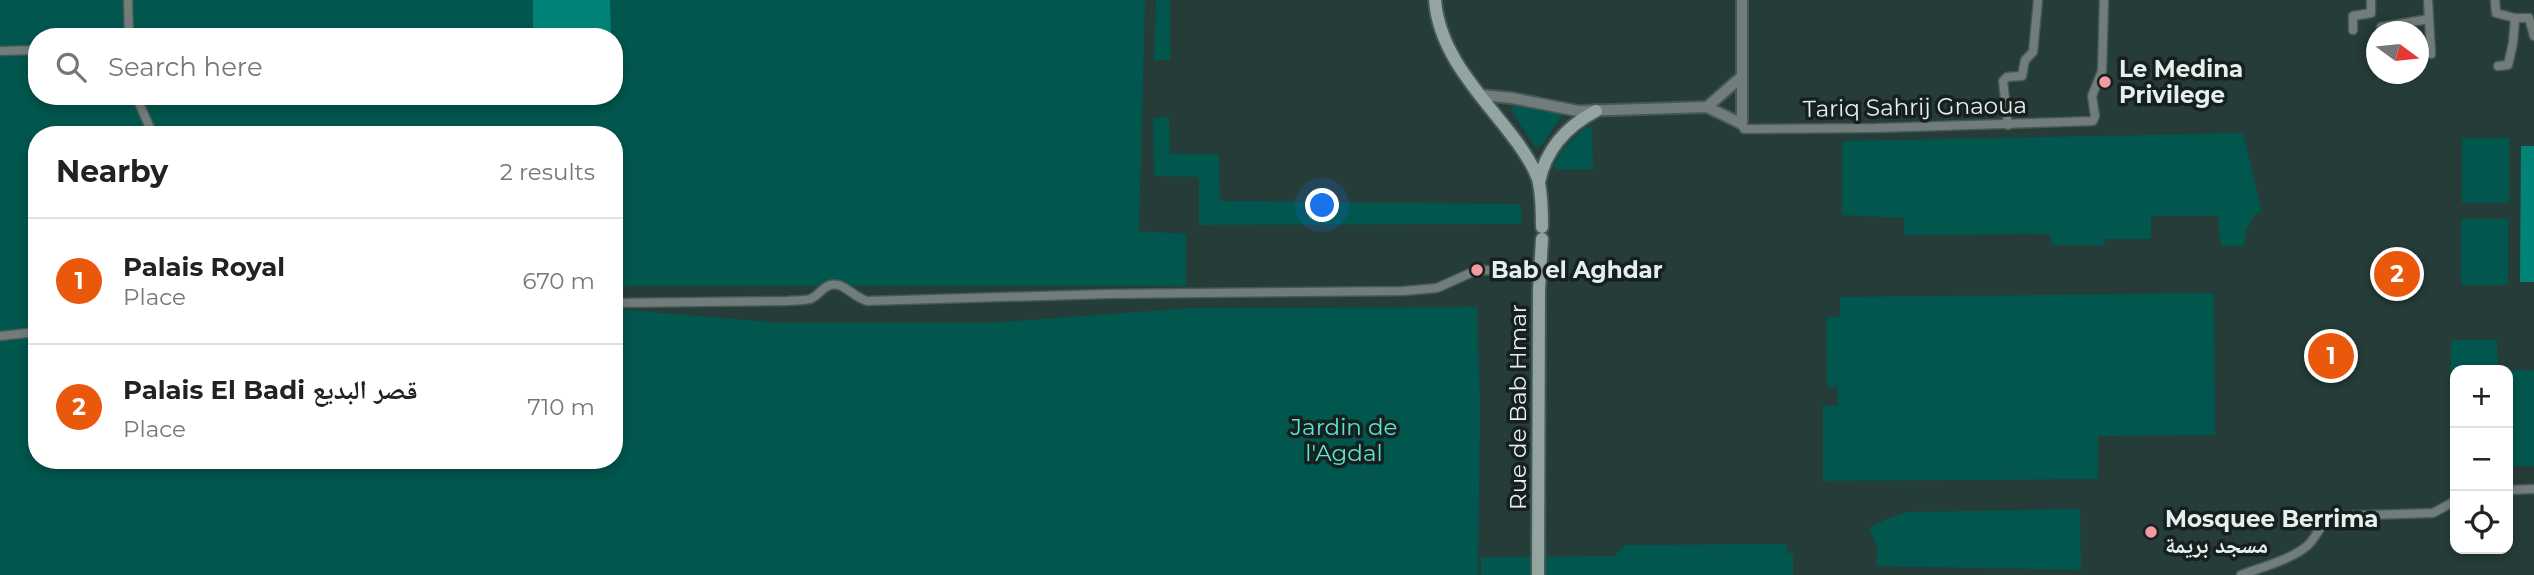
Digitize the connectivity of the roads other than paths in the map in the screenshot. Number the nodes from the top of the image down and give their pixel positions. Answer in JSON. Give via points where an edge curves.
{"nodes":[{"id":1,"x":128,"y":0,"type":"edge"},
{"id":2,"x":1434,"y":0,"type":"edge"},
{"id":3,"x":1742,"y":0,"type":"edge"},
{"id":4,"x":2038,"y":0,"type":"edge"},
{"id":5,"x":2104,"y":0,"type":"edge"},
{"id":6,"x":2371,"y":0,"type":"edge"},
{"id":7,"x":2428,"y":0,"type":"edge"},
{"id":8,"x":2495,"y":0,"type":"edge"},
{"id":9,"x":2515,"y":18,"type":"junction"},
{"id":10,"x":2429,"y":19,"type":"junction"},
{"id":11,"x":2417,"y":21,"type":"edge"},
{"id":12,"x":130,"y":28,"type":"edge"},
{"id":13,"x":2353,"y":30,"type":"dead end"},
{"id":14,"x":2534,"y":36,"type":"edge"},
{"id":15,"x":28,"y":50,"type":"edge"},
{"id":16,"x":0,"y":51,"type":"edge"},
{"id":17,"x":2431,"y":54,"type":"dead end"},
{"id":18,"x":2498,"y":66,"type":"dead end"},
{"id":19,"x":1740,"y":78,"type":"junction"},
{"id":20,"x":1481,"y":95,"type":"junction"},
{"id":21,"x":140,"y":105,"type":"edge"},
{"id":22,"x":1707,"y":107,"type":"junction"},
{"id":23,"x":1596,"y":111,"type":"junction"},
{"id":24,"x":1742,"y":124,"type":"junction"},
{"id":25,"x":2008,"y":125,"type":"junction"},
{"id":26,"x":149,"y":126,"type":"edge"},
{"id":27,"x":1539,"y":182,"type":"junction"},
{"id":28,"x":1541,"y":271,"type":"junction"},
{"id":29,"x":623,"y":303,"type":"edge"},
{"id":30,"x":28,"y":333,"type":"edge"},
{"id":31,"x":0,"y":336,"type":"edge"},
{"id":32,"x":2534,"y":488,"type":"edge"},
{"id":33,"x":2513,"y":490,"type":"edge"},
{"id":34,"x":2450,"y":504,"type":"edge"},
{"id":35,"x":1538,"y":575,"type":"edge"},
{"id":36,"x":2241,"y":575,"type":"edge"}],
"edges":[{"from":1,"to":12,"type":"street"},
{"from":2,"to":20,"type":"main road","via":[[1448,48]]},
{"from":3,"to":19,"type":"street"},
{"from":4,"to":25,"type":"street","via":[[2033,52],[2025,61],[2022,76],[2003,81]]},
{"from":5,"to":25,"type":"street","name":"Tariq Sahrij Gnaoua","via":[[2102,71],[2092,96],[2093,121]]},
{"from":6,"to":13,"type":"street","via":[[2371,13],[2352,17]]},
{"from":7,"to":10,"type":"street"},
{"from":8,"to":9,"type":"street","via":[[2496,13]]},
{"from":9,"to":14,"type":"street","via":[[2528,14]]},
{"from":9,"to":18,"type":"street","via":[[2508,65]]},
{"from":10,"to":11,"type":"street"},
{"from":10,"to":17,"type":"street"},
{"from":15,"to":16,"type":"street"},
{"from":19,"to":22,"type":"street"},
{"from":19,"to":24,"type":"street"},
{"from":20,"to":23,"type":"street"},
{"from":20,"to":27,"type":"main road","via":[[1528,159]]},
{"from":21,"to":26,"type":"street"},
{"from":22,"to":23,"type":"street"},
{"from":22,"to":24,"type":"street"},
{"from":23,"to":27,"type":"main road","via":[[1556,143]]},
{"from":24,"to":25,"type":"street","name":"Tariq Sahrij Gnaoua","via":[[1744,129]]},
{"from":27,"to":28,"type":"main road","name":"Rue de Bab Hmar"},
{"from":28,"to":29,"type":"street","via":[[1477,270],[1437,288],[1403,291],[867,301],[835,284],[811,299]]},
{"from":28,"to":35,"type":"main road","name":"Rue de Bab Hmar"},
{"from":30,"to":31,"type":"street"},
{"from":32,"to":33,"type":"street"},
{"from":34,"to":36,"type":"street","via":[[2432,513],[2331,516],[2302,550]]}]}
